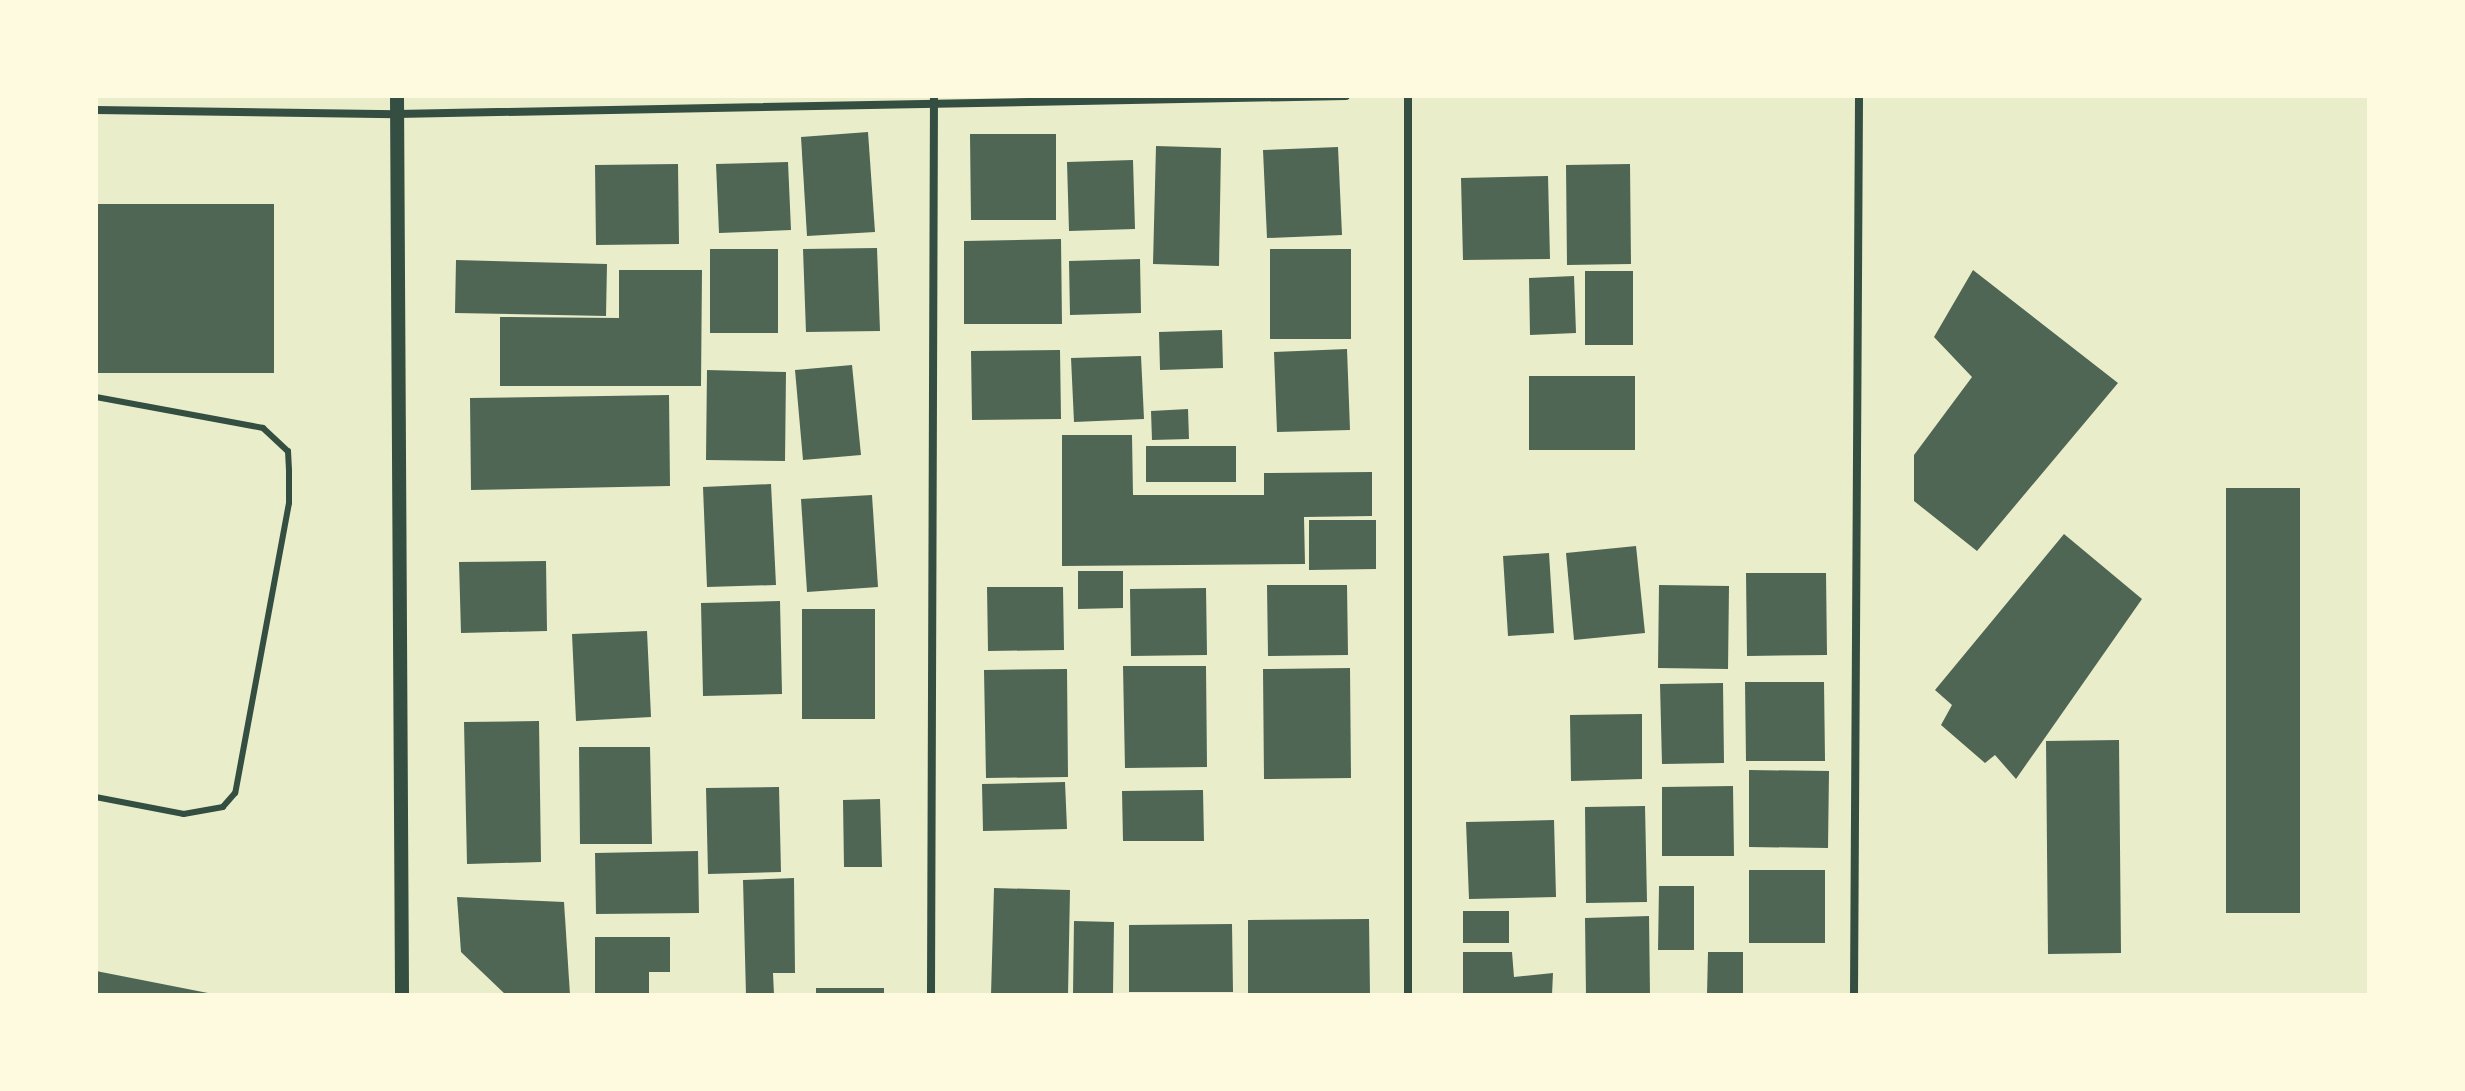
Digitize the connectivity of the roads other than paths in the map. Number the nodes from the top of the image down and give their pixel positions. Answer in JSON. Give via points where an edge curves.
{"nodes":[{"id":1,"x":397,"y":96,"type":"edge"},
{"id":2,"x":1346,"y":96,"type":"edge"},
{"id":3,"x":1408,"y":96,"type":"edge"},
{"id":4,"x":1859,"y":96,"type":"edge"},
{"id":5,"x":934,"y":98,"type":"edge"},
{"id":6,"x":96,"y":110,"type":"edge"},
{"id":7,"x":397,"y":114,"type":"junction"},
{"id":8,"x":96,"y":397,"type":"edge"},
{"id":9,"x":96,"y":797,"type":"edge"},
{"id":10,"x":402,"y":995,"type":"edge"},
{"id":11,"x":931,"y":995,"type":"edge"},
{"id":12,"x":1408,"y":995,"type":"edge"},
{"id":13,"x":1854,"y":995,"type":"edge"}],
"edges":[{"from":1,"to":7,"type":"street"},
{"from":2,"to":5,"type":"street"},
{"from":3,"to":12,"type":"street"},
{"from":4,"to":13,"type":"street"},
{"from":5,"to":7,"type":"street"},
{"from":5,"to":11,"type":"street"},
{"from":6,"to":7,"type":"street"},
{"from":7,"to":10,"type":"street"},
{"from":8,"to":9,"type":"lane","via":[[263,428],[288,451],[289,470],[289,503],[235,793],[223,807],[184,814]]}]}
